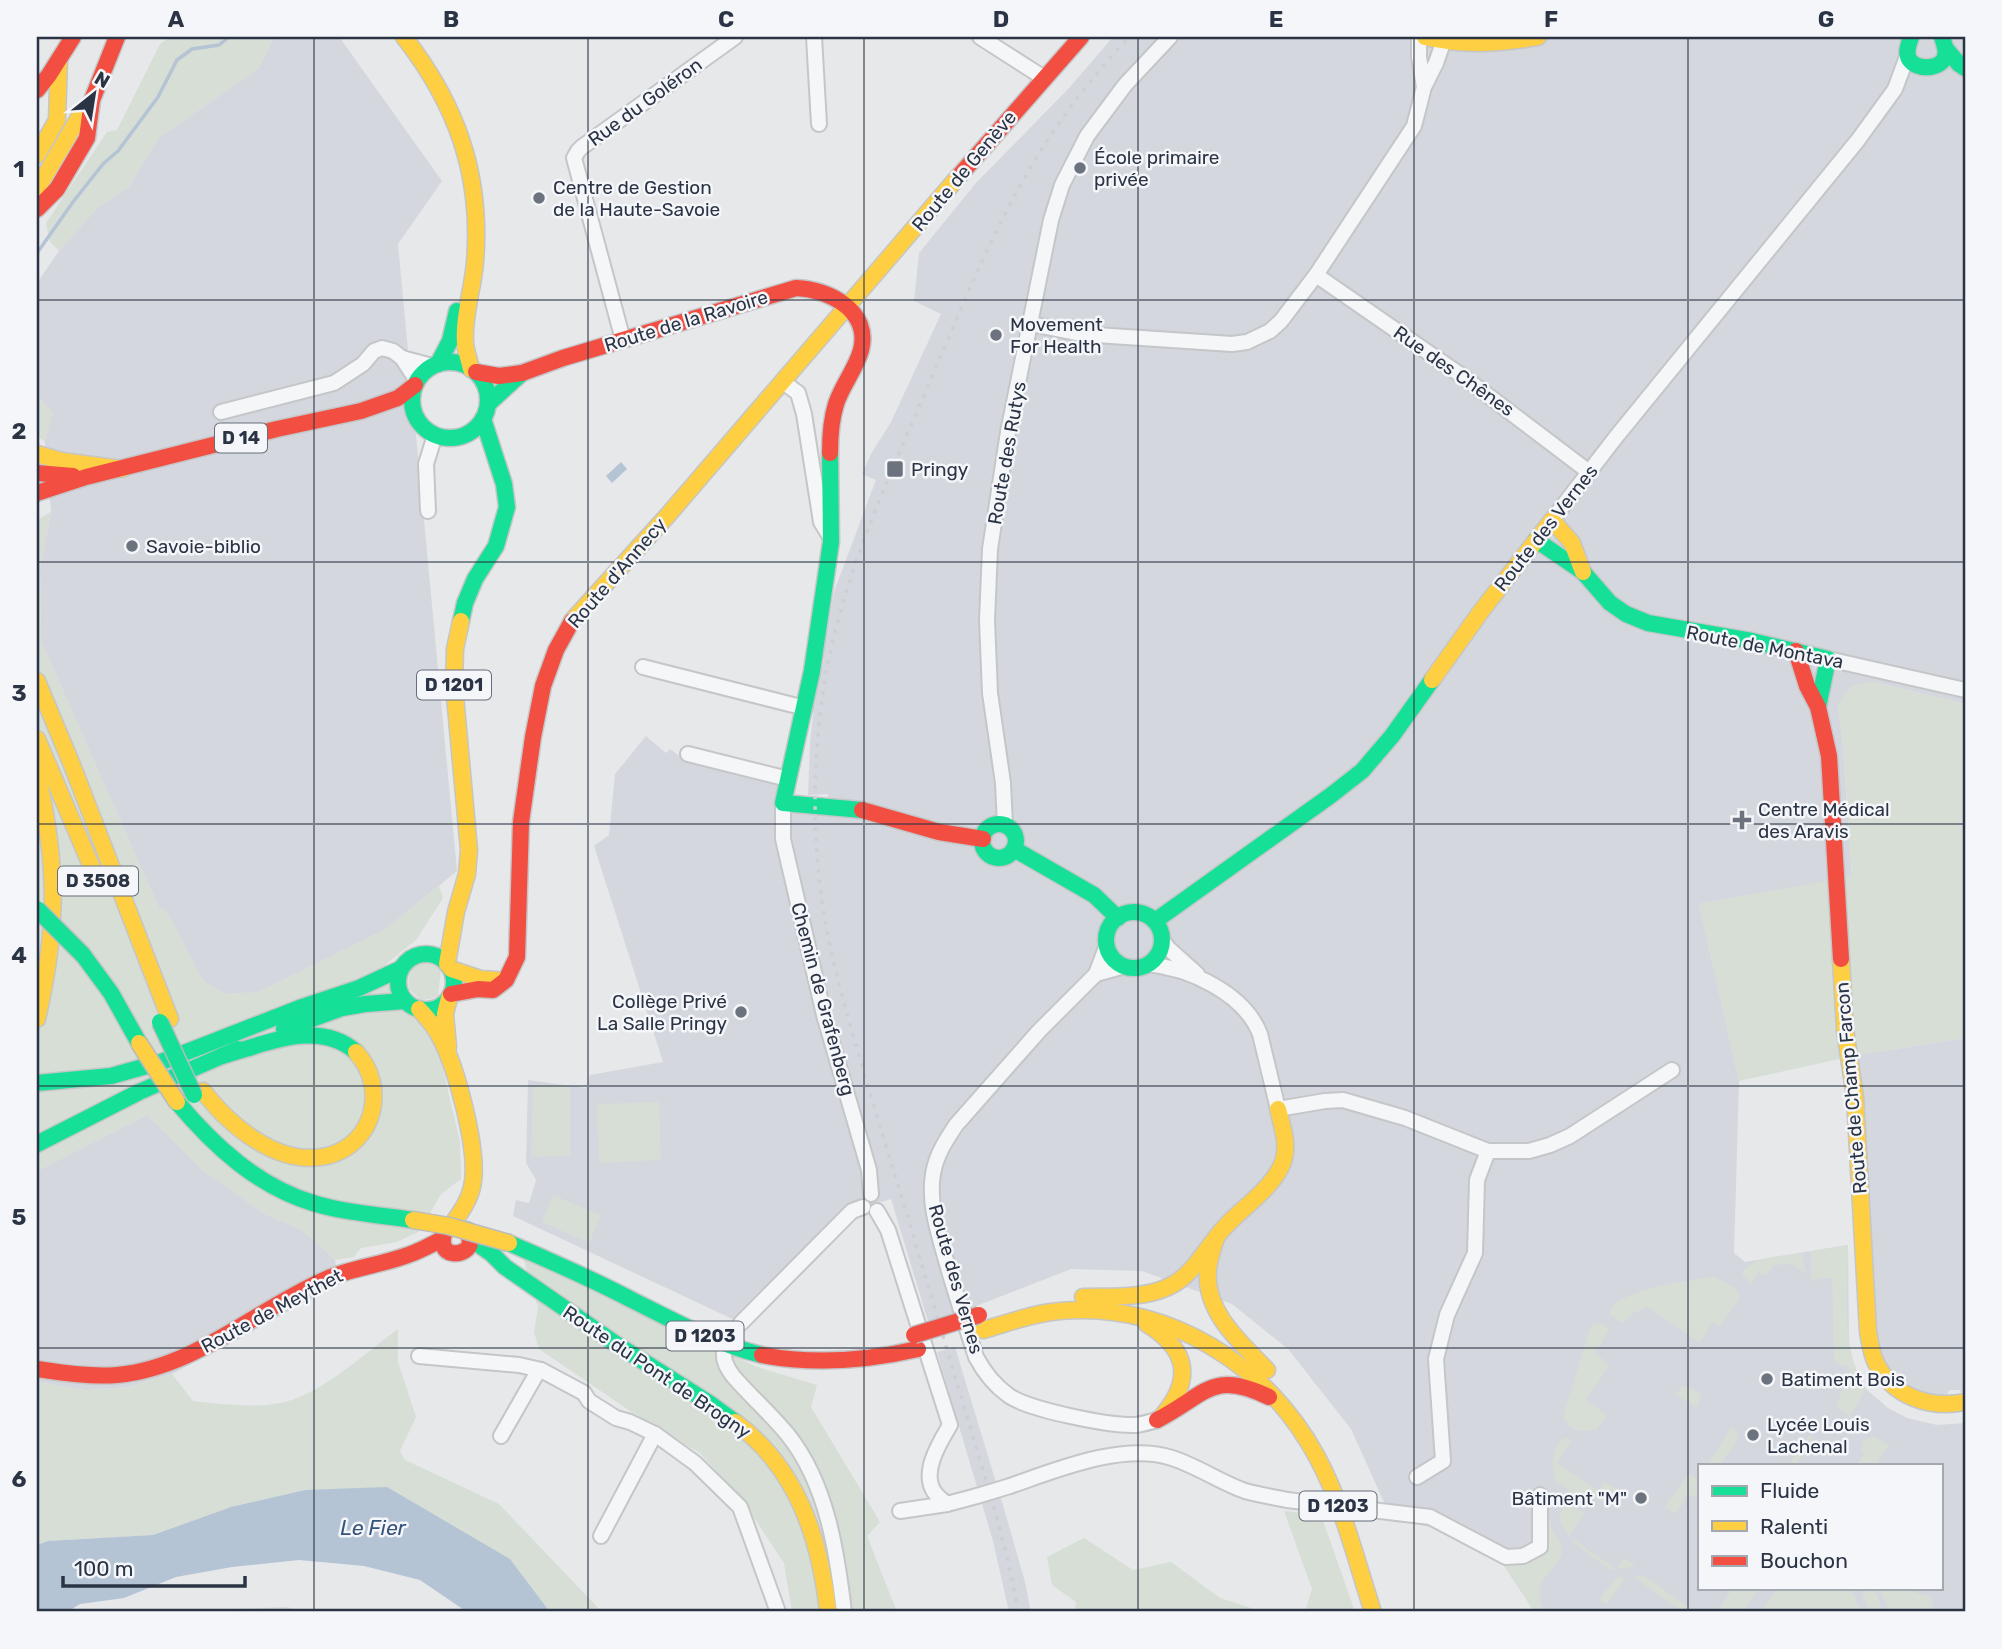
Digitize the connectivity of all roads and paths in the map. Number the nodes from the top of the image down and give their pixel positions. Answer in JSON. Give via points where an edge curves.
{"nodes":[{"id":1,"x":73,"y":37,"type":"edge"},
{"id":2,"x":117,"y":37,"type":"edge"},
{"id":3,"x":390,"y":37,"type":"edge"},
{"id":4,"x":404,"y":37,"type":"edge"},
{"id":5,"x":734,"y":37,"type":"edge"},
{"id":6,"x":814,"y":37,"type":"edge"},
{"id":7,"x":980,"y":37,"type":"edge"},
{"id":8,"x":1081,"y":37,"type":"edge"},
{"id":9,"x":1170,"y":37,"type":"edge"},
{"id":10,"x":1419,"y":37,"type":"edge"},
{"id":11,"x":1425,"y":37,"type":"edge"},
{"id":12,"x":1538,"y":37,"type":"edge"},
{"id":13,"x":1445,"y":39,"type":"edge"},
{"id":14,"x":1944,"y":40,"type":"edge"},
{"id":15,"x":1907,"y":43,"type":"edge"},
{"id":16,"x":59,"y":60,"type":"junction"},
{"id":17,"x":1962,"y":66,"type":"edge"},
{"id":18,"x":1929,"y":67,"type":"junction"},
{"id":19,"x":43,"y":74,"type":"edge"},
{"id":20,"x":1044,"y":78,"type":"junction"},
{"id":21,"x":1424,"y":87,"type":"junction"},
{"id":22,"x":1895,"y":89,"type":"junction"},
{"id":23,"x":37,"y":90,"type":"edge"},
{"id":24,"x":57,"y":93,"type":"junction"},
{"id":25,"x":37,"y":102,"type":"edge"},
{"id":26,"x":88,"y":109,"type":"junction"},
{"id":27,"x":819,"y":124,"type":"dead end"},
{"id":28,"x":37,"y":127,"type":"edge"},
{"id":29,"x":37,"y":155,"type":"edge"},
{"id":30,"x":37,"y":172,"type":"edge"},
{"id":31,"x":37,"y":189,"type":"edge"},
{"id":32,"x":37,"y":206,"type":"edge"},
{"id":33,"x":1316,"y":275,"type":"junction"},
{"id":34,"x":848,"y":307,"type":"junction"},
{"id":35,"x":1031,"y":324,"type":"junction"},
{"id":36,"x":622,"y":340,"type":"junction"},
{"id":37,"x":402,"y":358,"type":"junction"},
{"id":38,"x":435,"y":365,"type":"junction"},
{"id":39,"x":473,"y":371,"type":"junction"},
{"id":40,"x":522,"y":373,"type":"junction"},
{"id":41,"x":783,"y":382,"type":"junction"},
{"id":42,"x":416,"y":383,"type":"junction"},
{"id":43,"x":362,"y":411,"type":"junction"},
{"id":44,"x":486,"y":411,"type":"junction"},
{"id":45,"x":221,"y":412,"type":"dead end"},
{"id":46,"x":404,"y":417,"type":"junction"},
{"id":47,"x":435,"y":435,"type":"junction"},
{"id":48,"x":455,"y":438,"type":"junction"},
{"id":49,"x":37,"y":454,"type":"edge"},
{"id":50,"x":122,"y":469,"type":"junction"},
{"id":51,"x":498,"y":469,"type":"junction"},
{"id":52,"x":1589,"y":472,"type":"junction"},
{"id":53,"x":37,"y":473,"type":"edge"},
{"id":54,"x":86,"y":477,"type":"junction"},
{"id":55,"x":37,"y":493,"type":"edge"},
{"id":56,"x":428,"y":511,"type":"dead end"},
{"id":57,"x":1552,"y":520,"type":"junction"},
{"id":58,"x":831,"y":538,"type":"junction"},
{"id":59,"x":1536,"y":540,"type":"junction"},
{"id":60,"x":1583,"y":572,"type":"junction"},
{"id":61,"x":1796,"y":651,"type":"junction"},
{"id":62,"x":1828,"y":659,"type":"junction"},
{"id":63,"x":643,"y":667,"type":"dead end"},
{"id":64,"x":37,"y":681,"type":"edge"},
{"id":65,"x":1965,"y":690,"type":"edge"},
{"id":66,"x":1818,"y":707,"type":"junction"},
{"id":67,"x":805,"y":708,"type":"junction"},
{"id":68,"x":37,"y":739,"type":"edge"},
{"id":69,"x":688,"y":754,"type":"dead end"},
{"id":70,"x":37,"y":774,"type":"edge"},
{"id":71,"x":788,"y":779,"type":"junction"},
{"id":72,"x":783,"y":803,"type":"junction"},
{"id":73,"x":1005,"y":826,"type":"junction"},
{"id":74,"x":983,"y":839,"type":"junction"},
{"id":75,"x":1014,"y":849,"type":"junction"},
{"id":76,"x":37,"y":911,"type":"edge"},
{"id":77,"x":456,"y":912,"type":"junction"},
{"id":78,"x":1118,"y":918,"type":"junction"},
{"id":79,"x":1155,"y":921,"type":"junction"},
{"id":80,"x":1162,"y":940,"type":"junction"},
{"id":81,"x":1107,"y":945,"type":"junction"},
{"id":82,"x":423,"y":953,"type":"junction"},
{"id":83,"x":1147,"y":964,"type":"junction"},
{"id":84,"x":1125,"y":965,"type":"junction"},
{"id":85,"x":449,"y":966,"type":"junction"},
{"id":86,"x":400,"y":969,"type":"junction"},
{"id":87,"x":1096,"y":974,"type":"junction"},
{"id":88,"x":506,"y":980,"type":"junction"},
{"id":89,"x":1209,"y":984,"type":"junction"},
{"id":90,"x":450,"y":996,"type":"junction"},
{"id":91,"x":412,"y":1005,"type":"junction"},
{"id":92,"x":37,"y":1019,"type":"edge"},
{"id":93,"x":165,"y":1020,"type":"junction"},
{"id":94,"x":222,"y":1056,"type":"junction"},
{"id":95,"x":449,"y":1059,"type":"junction"},
{"id":96,"x":1672,"y":1070,"type":"dead end"},
{"id":97,"x":38,"y":1083,"type":"edge"},
{"id":98,"x":198,"y":1093,"type":"junction"},
{"id":99,"x":1278,"y":1109,"type":"junction"},
{"id":100,"x":37,"y":1144,"type":"edge"},
{"id":101,"x":1488,"y":1151,"type":"junction"},
{"id":102,"x":870,"y":1209,"type":"junction"},
{"id":103,"x":417,"y":1213,"type":"junction"},
{"id":104,"x":463,"y":1231,"type":"junction"},
{"id":105,"x":508,"y":1235,"type":"junction"},
{"id":106,"x":1216,"y":1238,"type":"junction"},
{"id":107,"x":451,"y":1248,"type":"junction"},
{"id":108,"x":505,"y":1267,"type":"junction"},
{"id":109,"x":1086,"y":1297,"type":"junction"},
{"id":110,"x":1134,"y":1316,"type":"junction"},
{"id":111,"x":981,"y":1322,"type":"junction"},
{"id":112,"x":741,"y":1323,"type":"dead end"},
{"id":113,"x":751,"y":1336,"type":"dead end"},
{"id":114,"x":773,"y":1341,"type":"dead end"},
{"id":115,"x":916,"y":1342,"type":"junction"},
{"id":116,"x":724,"y":1352,"type":"dead end"},
{"id":117,"x":419,"y":1356,"type":"dead end"},
{"id":118,"x":37,"y":1369,"type":"edge"},
{"id":119,"x":541,"y":1370,"type":"junction"},
{"id":120,"x":1285,"y":1390,"type":"junction"},
{"id":121,"x":1965,"y":1402,"type":"edge"},
{"id":122,"x":1285,"y":1408,"type":"junction"},
{"id":123,"x":1157,"y":1420,"type":"junction"},
{"id":124,"x":655,"y":1434,"type":"junction"},
{"id":125,"x":501,"y":1436,"type":"dead end"},
{"id":126,"x":1418,"y":1477,"type":"dead end"},
{"id":127,"x":1540,"y":1495,"type":"dead end"},
{"id":128,"x":947,"y":1504,"type":"junction"},
{"id":129,"x":900,"y":1511,"type":"dead end"},
{"id":130,"x":601,"y":1536,"type":"dead end"},
{"id":131,"x":778,"y":1612,"type":"edge"},
{"id":132,"x":828,"y":1612,"type":"edge"},
{"id":133,"x":844,"y":1612,"type":"edge"},
{"id":134,"x":1373,"y":1612,"type":"edge"},
{"id":135,"x":1390,"y":1612,"type":"edge"}],
"edges":[{"from":1,"to":16,"type":"main road"},
{"from":2,"to":26,"type":"main road"},
{"from":3,"to":38,"type":"main road","via":[[438,105],[453,143],[463,195],[462,283],[451,337]]},
{"from":4,"to":39,"type":"main road","via":[[445,97],[468,159],[476,227],[465,339]]},
{"from":5,"to":36,"type":"street","name":"Rue du Goléron","via":[[582,147],[574,158]]},
{"from":6,"to":27,"type":"street"},
{"from":7,"to":20,"type":"street"},
{"from":8,"to":20,"type":"main road","name":"Route de Genève"},
{"from":9,"to":35,"type":"street","name":"Route des Rutys","via":[[1107,106],[1072,163],[1051,220]]},
{"from":10,"to":21,"type":"street"},
{"from":11,"to":13,"type":"main road"},
{"from":12,"to":13,"type":"main road","via":[[1481,45]]},
{"from":13,"to":21,"type":"street"},
{"from":14,"to":17,"type":"main road"},
{"from":14,"to":18,"type":"main road","via":[[1944,58]]},
{"from":15,"to":18,"type":"main road","via":[[1913,63]]},
{"from":15,"to":22,"type":"street","name":"Route des Vernes"},
{"from":16,"to":19,"type":"main road"},
{"from":16,"to":24,"type":"main road"},
{"from":17,"to":18,"type":"main road"},
{"from":18,"to":22,"type":"street","name":"Route des Vernes"},
{"from":19,"to":23,"type":"main road"},
{"from":19,"to":25,"type":"main road"},
{"from":20,"to":34,"type":"main road","name":"Route de Genève"},
{"from":21,"to":33,"type":"street","via":[[1414,126]]},
{"from":22,"to":52,"type":"street","name":"Route des Vernes"},
{"from":24,"to":28,"type":"main road"},
{"from":24,"to":29,"type":"main road","via":[[57,120]]},
{"from":26,"to":30,"type":"main road","via":[[64,126]]},
{"from":26,"to":31,"type":"main road"},
{"from":26,"to":32,"type":"main road","via":[[87,138],[57,190]]},
{"from":33,"to":35,"type":"street","via":[[1280,321],[1258,338],[1237,344],[1081,334]]},
{"from":33,"to":52,"type":"street","name":"Rue des Chênes","via":[[1465,378]]},
{"from":34,"to":36,"type":"main road","name":"Route de la Ravoire","via":[[817,290],[796,288]]},
{"from":34,"to":41,"type":"main road","name":"Route d'Annecy"},
{"from":34,"to":58,"type":"main road","via":[[861,325],[863,342],[833,412]]},
{"from":35,"to":73,"type":"street","name":"Route des Rutys","via":[[990,549],[990,693]]},
{"from":36,"to":40,"type":"main road","name":"Route de la Ravoire"},
{"from":37,"to":38,"type":"street"},
{"from":37,"to":42,"type":"street"},
{"from":37,"to":45,"type":"street","via":[[382,348],[334,383]]},
{"from":38,"to":39,"type":"main road","name":"Route de la Ravoire","via":[[458,363]]},
{"from":38,"to":42,"type":"main road"},
{"from":39,"to":40,"type":"main road","name":"Route de la Ravoire","via":[[499,376]]},
{"from":39,"to":44,"type":"main road","via":[[485,387]]},
{"from":40,"to":44,"type":"main road","name":"Route de la Ravoire"},
{"from":41,"to":58,"type":"street","via":[[798,393],[821,522]]},
{"from":41,"to":88,"type":"main road","name":"Route d'Annecy","via":[[580,611],[556,650],[533,737],[522,822],[517,957]]},
{"from":42,"to":43,"type":"main road","number":"D 14","via":[[398,398]]},
{"from":42,"to":46,"type":"main road"},
{"from":43,"to":46,"type":"main road","number":"D 14"},
{"from":43,"to":50,"type":"main road","number":"D 14"},
{"from":44,"to":48,"type":"main road","name":"Route de la Ravoire","via":[[470,433]]},
{"from":44,"to":51,"type":"main road","number":"D 1201"},
{"from":46,"to":47,"type":"main road"},
{"from":47,"to":48,"type":"main road"},
{"from":47,"to":56,"type":"street","via":[[426,464]]},
{"from":48,"to":51,"type":"main road"},
{"from":49,"to":50,"type":"main road"},
{"from":50,"to":54,"type":"main road","number":"D 14"},
{"from":51,"to":77,"type":"main road","number":"D 1201","via":[[507,497],[506,516],[496,546],[468,593],[455,649],[469,850]]},
{"from":52,"to":57,"type":"street","name":"Route des Vernes"},
{"from":53,"to":54,"type":"main road","number":"D 14"},
{"from":54,"to":55,"type":"main road","number":"D 14"},
{"from":57,"to":59,"type":"main road","name":"Route des Vernes"},
{"from":57,"to":60,"type":"main road","name":"Route de Montava","via":[[1576,546]]},
{"from":58,"to":67,"type":"main road"},
{"from":59,"to":60,"type":"main road","name":"Route de Montava"},
{"from":59,"to":79,"type":"main road","name":"Route des Vernes","via":[[1362,771]]},
{"from":60,"to":61,"type":"main road","name":"Route de Montava","via":[[1610,603],[1648,624]]},
{"from":61,"to":62,"type":"main road","name":"Route de Montava"},
{"from":61,"to":66,"type":"main road","name":"Route de Champ Farcon"},
{"from":62,"to":65,"type":"street","name":"Route de Montava"},
{"from":62,"to":66,"type":"main road","name":"Route de Champ Farcon"},
{"from":63,"to":67,"type":"street"},
{"from":64,"to":93,"type":"main road"},
{"from":66,"to":121,"type":"main road","name":"Route de Champ Farcon","via":[[1829,756],[1845,1030],[1855,1097],[1872,1353],[1876,1365],[1899,1391],[1932,1404]]},
{"from":67,"to":71,"type":"main road"},
{"from":68,"to":93,"type":"main road","number":"D 3508","via":[[109,906]]},
{"from":69,"to":71,"type":"street"},
{"from":70,"to":92,"type":"main road","via":[[49,829],[54,902],[51,953]]},
{"from":71,"to":72,"type":"main road"},
{"from":72,"to":74,"type":"main road","via":[[847,807],[962,839]]},
{"from":72,"to":102,"type":"street","name":"Chemin de Grafenberg","via":[[783,839],[824,1015],[872,1194],[881,1200],[881,1206]]},
{"from":73,"to":74,"type":"main road","via":[[993,826]]},
{"from":73,"to":75,"type":"main road","via":[[1016,837]]},
{"from":74,"to":75,"type":"main road","via":[[985,850],[993,857],[1007,856]]},
{"from":75,"to":78,"type":"main road","via":[[1094,895]]},
{"from":76,"to":103,"type":"main road","number":"D 1203","bridge":true,"via":[[83,955],[193,1122],[247,1171],[279,1190],[334,1209]]},
{"from":77,"to":82,"type":"main road","number":"D 1201"},
{"from":77,"to":85,"type":"main road","number":"D 1201"},
{"from":78,"to":79,"type":"main road","via":[[1137,912]]},
{"from":78,"to":81,"type":"main road","via":[[1108,931]]},
{"from":79,"to":80,"type":"main road"},
{"from":80,"to":83,"type":"main road","via":[[1159,953]]},
{"from":80,"to":89,"type":"street"},
{"from":81,"to":84,"type":"main road"},
{"from":81,"to":87,"type":"street","name":"Route des Vernes"},
{"from":82,"to":85,"type":"main road","via":[[439,957]]},
{"from":82,"to":86,"type":"main road"},
{"from":83,"to":84,"type":"main road"},
{"from":83,"to":89,"type":"street","via":[[1174,969]]},
{"from":84,"to":87,"type":"street","name":"Route des Vernes"},
{"from":85,"to":88,"type":"main road","via":[[481,979]]},
{"from":85,"to":90,"type":"main road","via":[[454,982]]},
{"from":86,"to":91,"type":"main road","via":[[401,996]]},
{"from":86,"to":97,"type":"main road","via":[[161,1062],[111,1076]]},
{"from":87,"to":123,"type":"street","name":"Route des Vernes","via":[[1038,1031],[945,1140],[933,1175],[932,1199],[976,1357],[994,1384],[1008,1396],[1039,1409],[1110,1423]]},
{"from":88,"to":90,"type":"main road","via":[[493,990]]},
{"from":89,"to":99,"type":"street","via":[[1236,1000],[1256,1024]]},
{"from":90,"to":91,"type":"main road","via":[[435,1009]]},
{"from":90,"to":95,"type":"main road","via":[[445,1014]]},
{"from":91,"to":94,"type":"main road","via":[[342,1008]]},
{"from":91,"to":95,"type":"main road","via":[[438,1034]]},
{"from":93,"to":98,"type":"main road","number":"D 1203","bridge":true,"via":[[175,1057]]},
{"from":94,"to":98,"type":"main road","via":[[298,1036],[316,1035],[345,1043],[361,1057],[372,1078],[376,1093],[369,1124],[338,1152],[320,1157],[294,1155],[244,1133]]},
{"from":94,"to":100,"type":"main road"},
{"from":95,"to":104,"type":"main road","via":[[474,1166]]},
{"from":96,"to":101,"type":"street","via":[[1550,1145],[1529,1151]]},
{"from":98,"to":103,"type":"main road","number":"D 1203","via":[[237,1146],[281,1176],[310,1189]]},
{"from":99,"to":101,"type":"street","via":[[1343,1100],[1405,1118]]},
{"from":99,"to":106,"type":"main road","via":[[1286,1146],[1277,1173]]},
{"from":101,"to":126,"type":"street","via":[[1477,1180],[1475,1253],[1447,1315],[1436,1359],[1443,1461]]},
{"from":102,"to":112,"type":"street","via":[[852,1211]]},
{"from":102,"to":128,"type":"street","via":[[888,1230],[950,1426],[930,1469],[933,1491]]},
{"from":103,"to":105,"type":"main road","number":"D 1203","bridge":true,"via":[[449,1226]]},
{"from":104,"to":107,"type":"main road","via":[[468,1249]]},
{"from":104,"to":107,"type":"main road","via":[[445,1231]]},
{"from":104,"to":108,"type":"main road","name":"Route du Pont de Brogny"},
{"from":105,"to":113,"type":"main road","number":"D 1203","via":[[597,1266],[706,1320]]},
{"from":105,"to":115,"type":"main road","number":"D 1203","via":[[702,1335],[750,1351],[787,1359],[833,1361],[866,1359]]},
{"from":106,"to":109,"type":"main road","via":[[1189,1271],[1166,1287]]},
{"from":106,"to":120,"type":"main road","via":[[1208,1275],[1213,1304],[1232,1333]]},
{"from":107,"to":108,"type":"main road","name":"Route du Pont de Brogny"},
{"from":107,"to":118,"type":"main road","name":"Route de Meythet","via":[[418,1252],[322,1281],[168,1364],[93,1377]]},
{"from":108,"to":132,"type":"main road","name":"Route du Pont de Brogny","via":[[737,1423],[766,1448],[789,1480],[809,1521]]},
{"from":109,"to":111,"type":"main road","number":"D 1203","via":[[1032,1301]]},
{"from":109,"to":120,"type":"main road","number":"D 1203","via":[[1142,1306],[1194,1323],[1237,1347]]},
{"from":110,"to":111,"type":"main road","number":"D 1203","via":[[1060,1311]]},
{"from":110,"to":122,"type":"main road","number":"D 1203","via":[[1182,1330],[1219,1349],[1260,1380]]},
{"from":110,"to":123,"type":"main road","via":[[1171,1342],[1181,1363],[1179,1391]]},
{"from":111,"to":115,"type":"main road","number":"D 1203","bridge":true},
{"from":114,"to":115,"type":"main road","number":"D 1203","via":[[851,1346]]},
{"from":116,"to":133,"type":"street","via":[[733,1376],[789,1436],[813,1479],[833,1536]]},
{"from":117,"to":119,"type":"street"},
{"from":119,"to":124,"type":"street","via":[[583,1392],[606,1413]]},
{"from":119,"to":125,"type":"street"},
{"from":120,"to":135,"type":"main road","number":"D 1203","via":[[1333,1464]]},
{"from":122,"to":123,"type":"main road","via":[[1267,1395],[1224,1383]]},
{"from":122,"to":134,"type":"main road","number":"D 1203","via":[[1328,1481]]},
{"from":124,"to":130,"type":"street"},
{"from":124,"to":131,"type":"street","via":[[695,1463],[740,1507]]},
{"from":127,"to":128,"type":"street","bridge":true,"via":[[1540,1547],[1524,1556],[1506,1557],[1430,1517],[1246,1491],[1153,1454],[1083,1461]]},
{"from":128,"to":129,"type":"street"}]}
